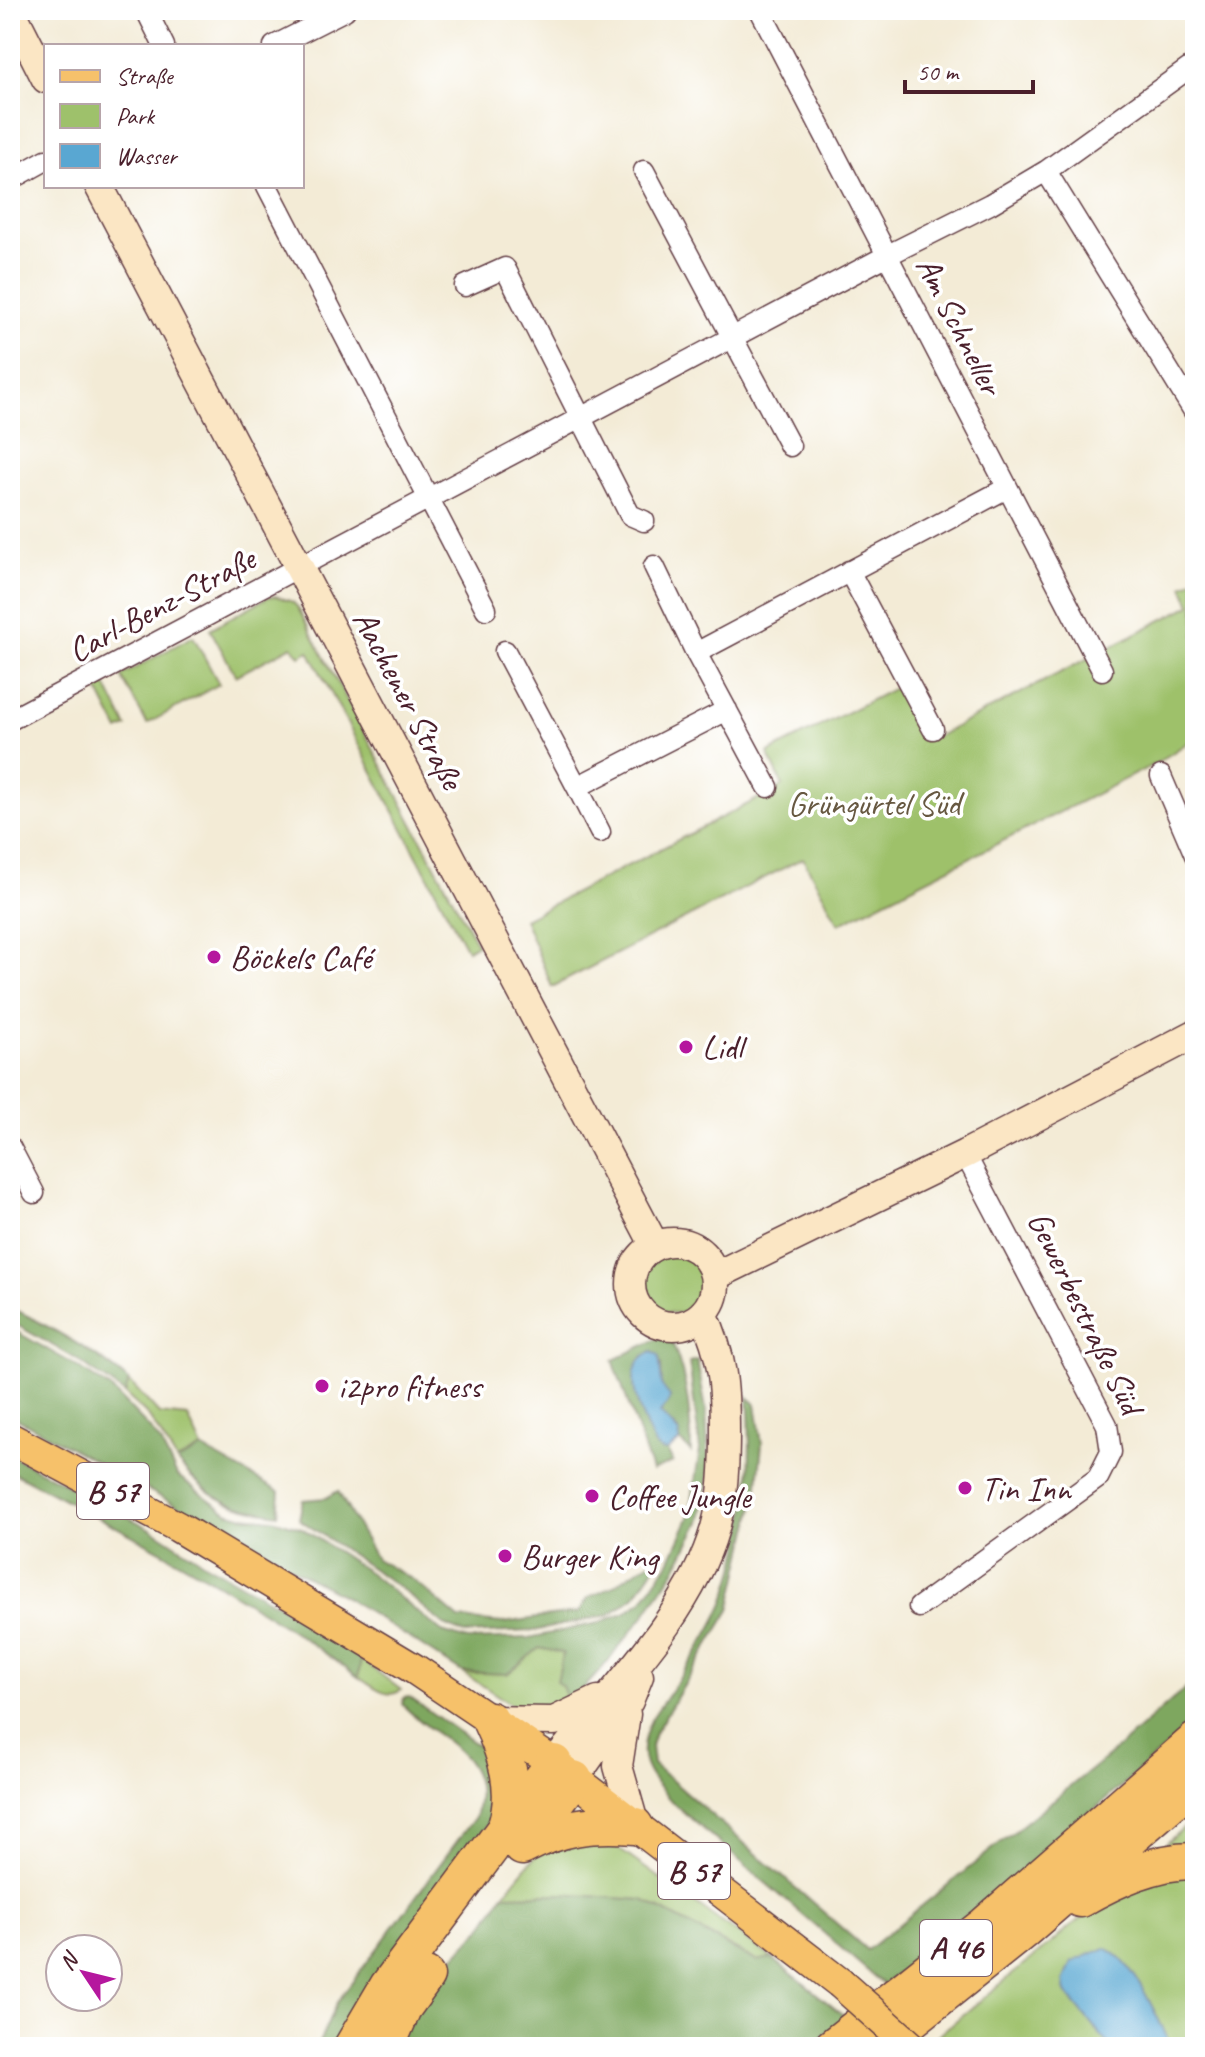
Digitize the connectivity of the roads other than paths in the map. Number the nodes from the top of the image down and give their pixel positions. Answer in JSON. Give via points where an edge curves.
{"nodes":[{"id":1,"x":11,"y":10,"type":"edge"},
{"id":2,"x":146,"y":10,"type":"edge"},
{"id":3,"x":343,"y":10,"type":"edge"},
{"id":4,"x":760,"y":10,"type":"edge"},
{"id":5,"x":163,"y":44,"type":"edge"},
{"id":6,"x":278,"y":44,"type":"edge"},
{"id":7,"x":44,"y":75,"type":"edge"},
{"id":8,"x":1191,"y":75,"type":"edge"},
{"id":9,"x":44,"y":161,"type":"edge"},
{"id":10,"x":644,"y":171,"type":"dead end"},
{"id":11,"x":1046,"y":171,"type":"junction"},
{"id":12,"x":10,"y":180,"type":"edge"},
{"id":13,"x":100,"y":188,"type":"edge"},
{"id":14,"x":268,"y":188,"type":"edge"},
{"id":15,"x":888,"y":255,"type":"junction"},
{"id":16,"x":465,"y":286,"type":"dead end"},
{"id":17,"x":733,"y":339,"type":"junction"},
{"id":18,"x":1195,"y":413,"type":"edge"},
{"id":19,"x":580,"y":417,"type":"junction"},
{"id":20,"x":790,"y":446,"type":"dead end"},
{"id":21,"x":1007,"y":488,"type":"junction"},
{"id":22,"x":429,"y":498,"type":"junction"},
{"id":23,"x":644,"y":521,"type":"dead end"},
{"id":24,"x":654,"y":566,"type":"dead end"},
{"id":25,"x":300,"y":568,"type":"junction"},
{"id":26,"x":849,"y":571,"type":"junction"},
{"id":27,"x":486,"y":609,"type":"dead end"},
{"id":28,"x":505,"y":651,"type":"dead end"},
{"id":29,"x":696,"y":653,"type":"junction"},
{"id":30,"x":1102,"y":670,"type":"dead end"},
{"id":31,"x":727,"y":710,"type":"junction"},
{"id":32,"x":10,"y":720,"type":"edge"},
{"id":33,"x":933,"y":729,"type":"dead end"},
{"id":34,"x":1161,"y":776,"type":"dead end"},
{"id":35,"x":577,"y":787,"type":"junction"},
{"id":36,"x":768,"y":787,"type":"dead end"},
{"id":37,"x":600,"y":832,"type":"dead end"},
{"id":38,"x":1195,"y":855,"type":"edge"},
{"id":39,"x":1195,"y":1034,"type":"edge"},
{"id":40,"x":10,"y":1147,"type":"edge"},
{"id":41,"x":965,"y":1154,"type":"junction"},
{"id":42,"x":34,"y":1193,"type":"dead end"},
{"id":43,"x":655,"y":1246,"type":"junction"},
{"id":44,"x":715,"y":1276,"type":"junction"},
{"id":45,"x":694,"y":1319,"type":"junction"},
{"id":46,"x":10,"y":1438,"type":"edge"},
{"id":47,"x":919,"y":1607,"type":"dead end"},
{"id":48,"x":621,"y":1696,"type":"junction"},
{"id":49,"x":490,"y":1720,"type":"junction"},
{"id":50,"x":1195,"y":1741,"type":"edge"},
{"id":51,"x":564,"y":1771,"type":"junction"},
{"id":52,"x":1195,"y":1782,"type":"edge"},
{"id":53,"x":635,"y":1826,"type":"junction"},
{"id":54,"x":512,"y":1840,"type":"junction"},
{"id":55,"x":1195,"y":1861,"type":"edge"},
{"id":56,"x":1023,"y":1931,"type":"junction"},
{"id":57,"x":352,"y":2047,"type":"edge"},
{"id":58,"x":386,"y":2047,"type":"edge"},
{"id":59,"x":832,"y":2047,"type":"edge"},
{"id":60,"x":878,"y":2047,"type":"edge"},
{"id":61,"x":912,"y":2047,"type":"edge"}],
"edges":[{"from":1,"to":7,"type":"main road"},
{"from":2,"to":5,"type":"street"},
{"from":3,"to":6,"type":"street"},
{"from":4,"to":15,"type":"street","name":"Am Schneller"},
{"from":8,"to":11,"type":"street","name":"Carl-Benz-Straße"},
{"from":9,"to":12,"type":"street"},
{"from":10,"to":17,"type":"street"},
{"from":11,"to":15,"type":"street","name":"Carl-Benz-Straße"},
{"from":11,"to":18,"type":"street"},
{"from":13,"to":25,"type":"main road","name":"Aachener Straße"},
{"from":14,"to":22,"type":"street"},
{"from":15,"to":17,"type":"street","name":"Carl-Benz-Straße"},
{"from":15,"to":21,"type":"street","name":"Am Schneller"},
{"from":16,"to":19,"type":"street","via":[[505,268]]},
{"from":17,"to":19,"type":"street","name":"Carl-Benz-Straße"},
{"from":17,"to":20,"type":"street"},
{"from":19,"to":22,"type":"street","name":"Carl-Benz-Straße"},
{"from":19,"to":23,"type":"street","via":[[630,515]]},
{"from":21,"to":26,"type":"street"},
{"from":21,"to":30,"type":"street","name":"Am Schneller"},
{"from":22,"to":25,"type":"street","name":"Carl-Benz-Straße"},
{"from":22,"to":27,"type":"street"},
{"from":24,"to":29,"type":"street"},
{"from":25,"to":32,"type":"street","name":"Carl-Benz-Straße"},
{"from":25,"to":43,"type":"main road","name":"Aachener Straße"},
{"from":26,"to":29,"type":"street"},
{"from":26,"to":33,"type":"street"},
{"from":28,"to":35,"type":"street"},
{"from":29,"to":31,"type":"street"},
{"from":31,"to":35,"type":"street"},
{"from":31,"to":36,"type":"street"},
{"from":34,"to":38,"type":"street"},
{"from":35,"to":37,"type":"street"},
{"from":39,"to":41,"type":"main road"},
{"from":40,"to":42,"type":"street"},
{"from":41,"to":44,"type":"main road"},
{"from":41,"to":47,"type":"street","name":"Gewerbestraße Süd","via":[[1107,1425],[1111,1452],[1098,1478]]},
{"from":43,"to":44,"type":"main road","via":[[691,1245],[704,1254]]},
{"from":43,"to":45,"type":"main road","via":[[635,1266],[633,1295],[648,1318],[666,1325]]},
{"from":44,"to":45,"type":"main road","via":[[714,1296]]},
{"from":45,"to":48,"type":"main road","via":[[725,1432],[722,1495],[700,1567]]},
{"from":46,"to":49,"type":"main road","number":"B 57","via":[[214,1548]]},
{"from":48,"to":49,"type":"main road","via":[[554,1721]]},
{"from":48,"to":51,"type":"main road"},
{"from":48,"to":53,"type":"main road","via":[[618,1766]]},
{"from":49,"to":51,"type":"main road","number":"B 57"},
{"from":49,"to":54,"type":"highway","via":[[512,1790]]},
{"from":50,"to":59,"type":"highway","number":"A 46","via":[[985,1925]]},
{"from":51,"to":53,"type":"main road","number":"B 57"},
{"from":51,"to":54,"type":"highway"},
{"from":52,"to":56,"type":"highway","number":"A 46"},
{"from":53,"to":54,"type":"highway","via":[[575,1826]]},
{"from":53,"to":61,"type":"main road","number":"B 57","bridge":true,"via":[[840,1983]]},
{"from":54,"to":57,"type":"highway","via":[[388,1986]]},
{"from":54,"to":58,"type":"highway","via":[[403,2008]]},
{"from":55,"to":56,"type":"highway","via":[[1158,1866],[1107,1884]]},
{"from":56,"to":60,"type":"highway","number":"A 46"}]}
